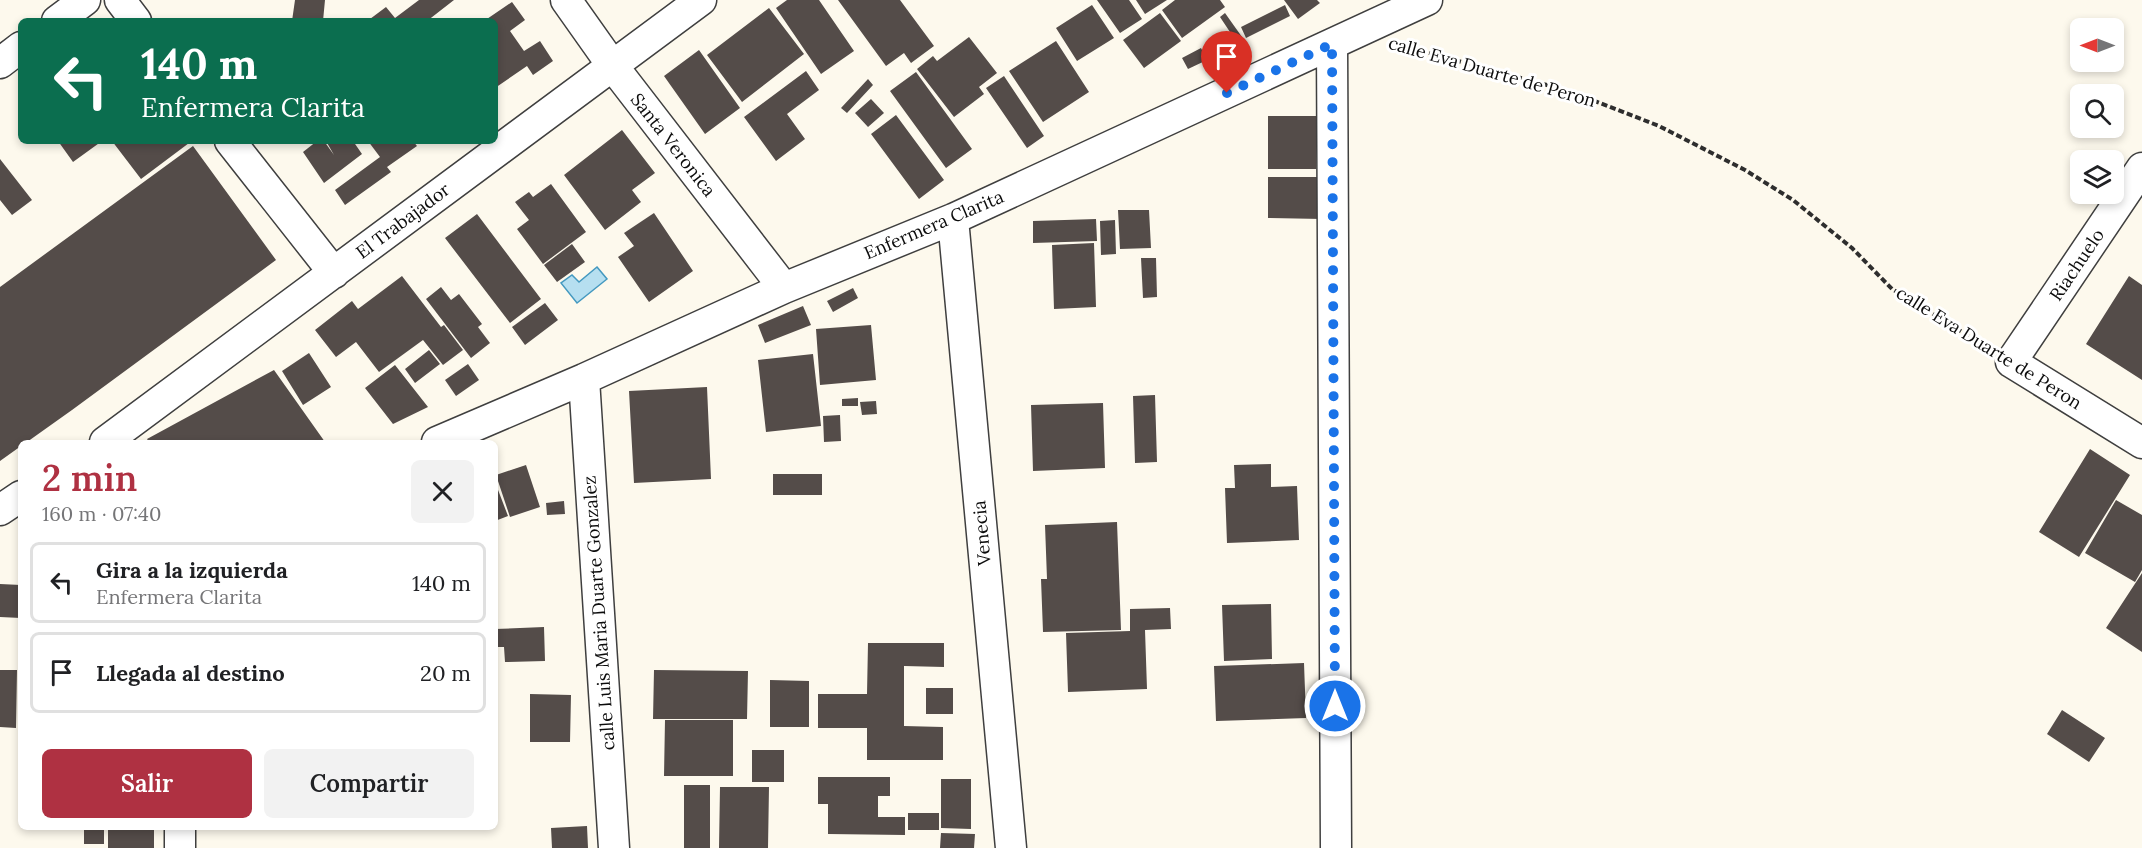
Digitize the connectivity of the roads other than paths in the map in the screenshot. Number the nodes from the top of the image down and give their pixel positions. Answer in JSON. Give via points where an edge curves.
{"nodes":[{"id":1,"x":85,"y":0,"type":"edge"},
{"id":2,"x":120,"y":0,"type":"edge"},
{"id":3,"x":566,"y":0,"type":"edge"},
{"id":4,"x":701,"y":0,"type":"edge"},
{"id":5,"x":1427,"y":0,"type":"edge"},
{"id":6,"x":61,"y":18,"type":"edge"},
{"id":7,"x":134,"y":18,"type":"edge"},
{"id":8,"x":1332,"y":44,"type":"junction"},
{"id":9,"x":18,"y":50,"type":"edge"},
{"id":10,"x":0,"y":63,"type":"edge"},
{"id":11,"x":612,"y":65,"type":"junction"},
{"id":12,"x":232,"y":144,"type":"edge"},
{"id":13,"x":2142,"y":168,"type":"edge"},
{"id":14,"x":953,"y":219,"type":"junction"},
{"id":15,"x":334,"y":273,"type":"junction"},
{"id":16,"x":784,"y":288,"type":"junction"},
{"id":17,"x":2012,"y":362,"type":"joint"},
{"id":18,"x":584,"y":379,"type":"junction"},
{"id":19,"x":108,"y":440,"type":"edge"},
{"id":20,"x":442,"y":440,"type":"edge"},
{"id":21,"x":2142,"y":443,"type":"edge"},
{"id":22,"x":18,"y":498,"type":"edge"},
{"id":23,"x":0,"y":510,"type":"edge"},
{"id":24,"x":180,"y":830,"type":"edge"},
{"id":25,"x":180,"y":848,"type":"edge"},
{"id":26,"x":614,"y":848,"type":"edge"},
{"id":27,"x":1011,"y":848,"type":"edge"},
{"id":28,"x":1336,"y":848,"type":"edge"}],
"edges":[{"from":1,"to":6,"type":"street"},
{"from":2,"to":7,"type":"street"},
{"from":3,"to":11,"type":"street","name":"Santa Veronica"},
{"from":4,"to":11,"type":"street","name":"El Trabajador"},
{"from":5,"to":8,"type":"street","name":"Enfermera Clarita"},
{"from":8,"to":14,"type":"street","name":"Enfermera Clarita"},
{"from":8,"to":28,"type":"street"},
{"from":9,"to":10,"type":"street"},
{"from":11,"to":15,"type":"street","name":"El Trabajador"},
{"from":11,"to":16,"type":"street","name":"Santa Veronica"},
{"from":12,"to":15,"type":"street"},
{"from":13,"to":17,"type":"street","name":"Riachuelo"},
{"from":14,"to":16,"type":"street","name":"Enfermera Clarita"},
{"from":14,"to":27,"type":"street","name":"Venecia"},
{"from":15,"to":19,"type":"street","name":"El Trabajador"},
{"from":16,"to":18,"type":"street","name":"Enfermera Clarita"},
{"from":17,"to":21,"type":"street","name":"calle Eva Duarte de Peron"},
{"from":18,"to":20,"type":"street","name":"Enfermera Clarita"},
{"from":18,"to":26,"type":"street","name":"calle Luis Maria Duarte Gonzalez"},
{"from":22,"to":23,"type":"street"},
{"from":24,"to":25,"type":"street"}]}
